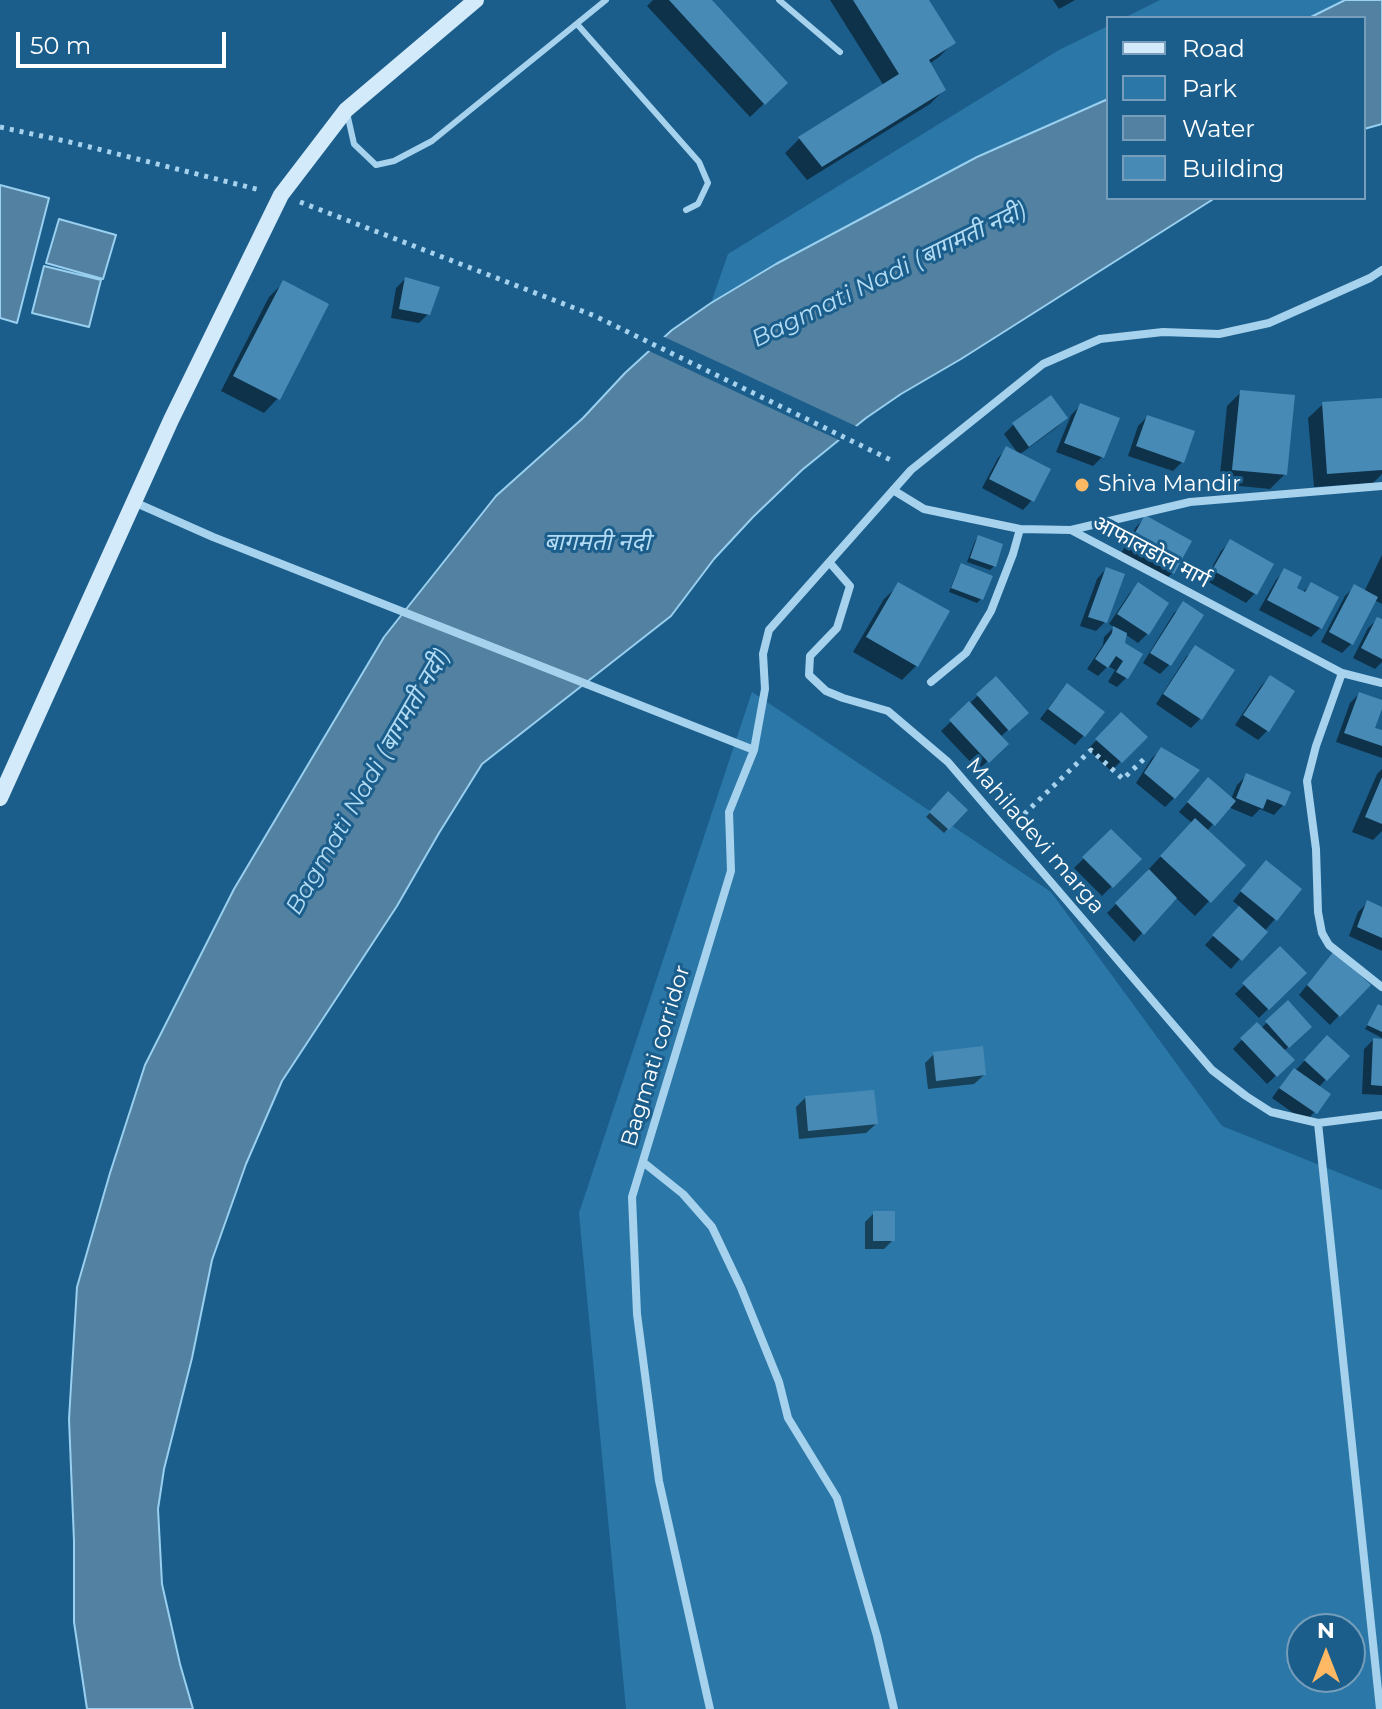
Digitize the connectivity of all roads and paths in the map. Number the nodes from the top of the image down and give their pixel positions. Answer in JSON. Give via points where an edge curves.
{"nodes":[{"id":1,"x":476,"y":0,"type":"edge"},
{"id":2,"x":606,"y":0,"type":"edge"},
{"id":3,"x":779,"y":0,"type":"edge"},
{"id":4,"x":577,"y":24,"type":"junction"},
{"id":5,"x":840,"y":52,"type":"dead end"},
{"id":6,"x":346,"y":110,"type":"junction"},
{"id":7,"x":0,"y":127,"type":"edge"},
{"id":8,"x":281,"y":195,"type":"junction"},
{"id":9,"x":686,"y":210,"type":"dead end"},
{"id":10,"x":1382,"y":270,"type":"edge"},
{"id":11,"x":911,"y":470,"type":"junction"},
{"id":12,"x":1382,"y":486,"type":"edge"},
{"id":13,"x":893,"y":490,"type":"junction"},
{"id":14,"x":134,"y":502,"type":"junction"},
{"id":15,"x":1020,"y":529,"type":"junction"},
{"id":16,"x":1071,"y":530,"type":"junction"},
{"id":17,"x":830,"y":563,"type":"junction"},
{"id":18,"x":1342,"y":673,"type":"junction"},
{"id":19,"x":931,"y":682,"type":"dead end"},
{"id":20,"x":1382,"y":683,"type":"edge"},
{"id":21,"x":754,"y":750,"type":"junction"},
{"id":22,"x":1144,"y":759,"type":"dead end"},
{"id":23,"x":0,"y":798,"type":"edge"},
{"id":24,"x":1007,"y":831,"type":"junction"},
{"id":25,"x":1382,"y":987,"type":"edge"},
{"id":26,"x":1382,"y":1115,"type":"edge"},
{"id":27,"x":1318,"y":1123,"type":"junction"},
{"id":28,"x":643,"y":1162,"type":"junction"},
{"id":29,"x":710,"y":1709,"type":"edge"},
{"id":30,"x":894,"y":1709,"type":"edge"},
{"id":31,"x":1380,"y":1709,"type":"edge"}],
"edges":[{"from":1,"to":6,"type":"main road"},
{"from":2,"to":4,"type":"lane"},
{"from":3,"to":5,"type":"lane"},
{"from":4,"to":6,"type":"lane","via":[[432,141],[394,161],[376,165],[354,144]]},
{"from":4,"to":9,"type":"lane","via":[[699,162],[708,183],[698,204]]},
{"from":6,"to":8,"type":"main road"},
{"from":7,"to":8,"type":"path"},
{"from":8,"to":11,"type":"path","via":[[595,316]]},
{"from":8,"to":14,"type":"main road"},
{"from":10,"to":11,"type":"street","name":"Bagmati corridor","via":[[1269,323],[1219,334],[1163,332],[1100,339],[1043,364]]},
{"from":11,"to":13,"type":"street","name":"Bagmati corridor"},
{"from":12,"to":16,"type":"street","via":[[1190,502]]},
{"from":13,"to":15,"type":"street","name":"आफालडोल मार्ग","via":[[924,509]]},
{"from":13,"to":17,"type":"street","name":"Bagmati corridor"},
{"from":14,"to":21,"type":"street"},
{"from":14,"to":23,"type":"main road"},
{"from":15,"to":16,"type":"street","name":"आफालडोल मार्ग"},
{"from":15,"to":19,"type":"street","via":[[991,611],[966,653]]},
{"from":16,"to":18,"type":"street","name":"आफालडोल मार्ग"},
{"from":17,"to":21,"type":"street","name":"Bagmati corridor","via":[[769,630]]},
{"from":17,"to":24,"type":"street","name":"Mahiladevi marga","via":[[850,586],[837,628],[810,656],[809,675],[826,691],[888,711],[948,762]]},
{"from":18,"to":20,"type":"street","name":"आफालडोल मार्ग"},
{"from":18,"to":25,"type":"street","via":[[1307,781],[1318,912],[1329,945]]},
{"from":21,"to":28,"type":"street","name":"Bagmati corridor","via":[[729,812],[731,871]]},
{"from":22,"to":24,"type":"path","via":[[1123,779],[1091,750]]},
{"from":24,"to":27,"type":"street","name":"Mahiladevi marga","via":[[1212,1070],[1271,1112]]},
{"from":26,"to":27,"type":"street"},
{"from":27,"to":31,"type":"street"},
{"from":28,"to":29,"type":"street","name":"Bagmati corridor","via":[[632,1197],[637,1314],[659,1481]]},
{"from":28,"to":30,"type":"street","via":[[683,1194],[712,1227],[741,1288],[788,1418],[837,1498]]}]}
